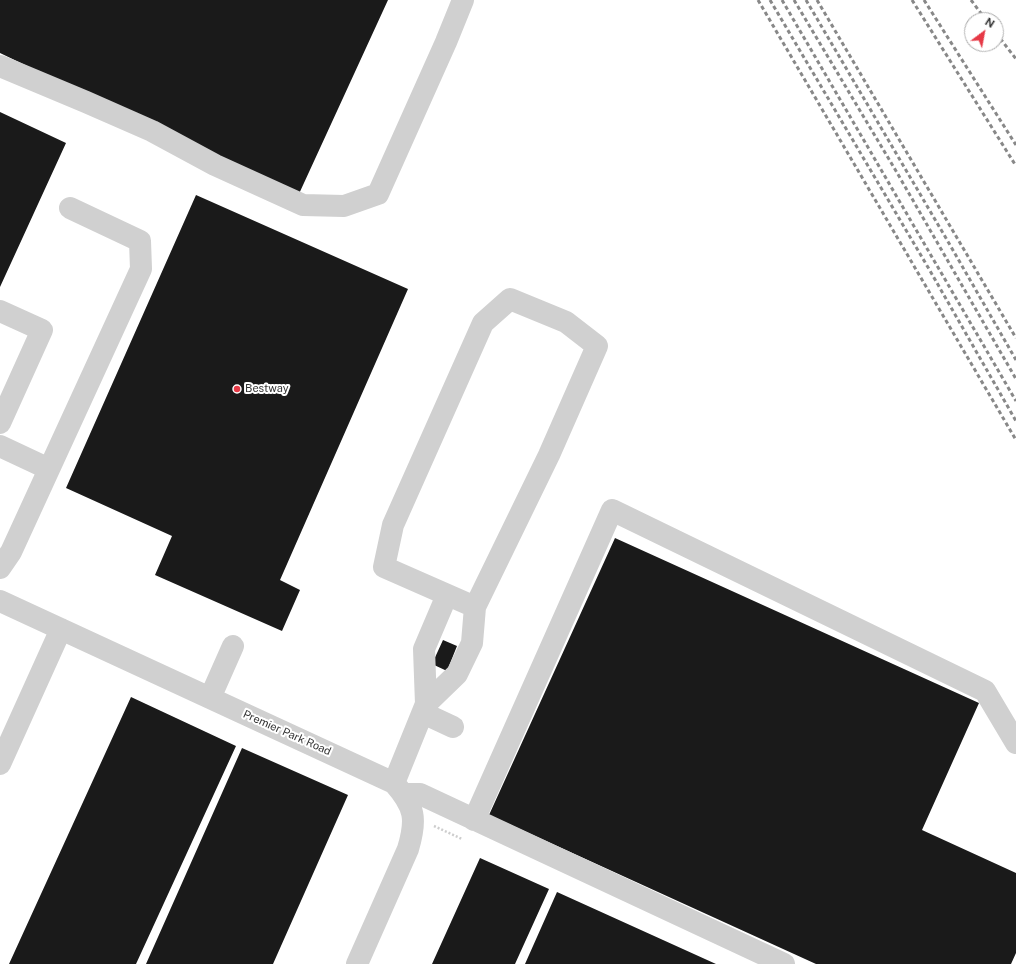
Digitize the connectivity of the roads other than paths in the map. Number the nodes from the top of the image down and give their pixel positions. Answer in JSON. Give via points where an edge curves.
{"nodes":[{"id":1,"x":463,"y":0,"type":"edge"},
{"id":2,"x":0,"y":66,"type":"edge"},
{"id":3,"x":70,"y":208,"type":"dead end"},
{"id":4,"x":0,"y":311,"type":"edge"},
{"id":5,"x":0,"y":423,"type":"edge"},
{"id":6,"x":0,"y":446,"type":"edge"},
{"id":7,"x":50,"y":469,"type":"junction"},
{"id":8,"x":0,"y":568,"type":"edge"},
{"id":9,"x":447,"y":595,"type":"junction"},
{"id":10,"x":0,"y":601,"type":"edge"},
{"id":11,"x":475,"y":607,"type":"junction"},
{"id":12,"x":61,"y":629,"type":"junction"},
{"id":13,"x":233,"y":646,"type":"dead end"},
{"id":14,"x":210,"y":698,"type":"junction"},
{"id":15,"x":424,"y":709,"type":"junction"},
{"id":16,"x":453,"y":727,"type":"dead end"},
{"id":17,"x":1016,"y":743,"type":"edge"},
{"id":18,"x":0,"y":764,"type":"edge"},
{"id":19,"x":399,"y":788,"type":"junction"},
{"id":20,"x":474,"y":820,"type":"junction"},
{"id":21,"x":357,"y":964,"type":"edge"},
{"id":22,"x":784,"y":964,"type":"edge"}],
"edges":[{"from":1,"to":2,"type":"street","via":[[378,194],[344,206],[304,205],[215,165],[152,131]]},
{"from":3,"to":7,"type":"street","via":[[140,241],[141,269]]},
{"from":4,"to":5,"type":"street","via":[[42,330]]},
{"from":6,"to":7,"type":"street"},
{"from":7,"to":8,"type":"street","via":[[11,552]]},
{"from":9,"to":11,"type":"street"},
{"from":9,"to":11,"type":"street","via":[[384,567],[393,525],[484,324],[510,299],[566,322],[597,346],[549,455]]},
{"from":9,"to":15,"type":"street","via":[[424,649]]},
{"from":10,"to":12,"type":"street","name":"Premier Park Road"},
{"from":11,"to":15,"type":"street","via":[[472,643],[457,674]]},
{"from":12,"to":14,"type":"street","name":"Premier Park Road"},
{"from":12,"to":18,"type":"street"},
{"from":13,"to":14,"type":"street"},
{"from":14,"to":19,"type":"street","name":"Premier Park Road"},
{"from":15,"to":16,"type":"street"},
{"from":15,"to":19,"type":"street"},
{"from":17,"to":20,"type":"street","via":[[985,691],[612,510]]},
{"from":19,"to":20,"type":"street","name":"Premier Park Road","via":[[420,794]]},
{"from":19,"to":21,"type":"street","via":[[414,816],[413,832],[408,849]]},
{"from":20,"to":22,"type":"street","name":"Premier Park Road"}]}
